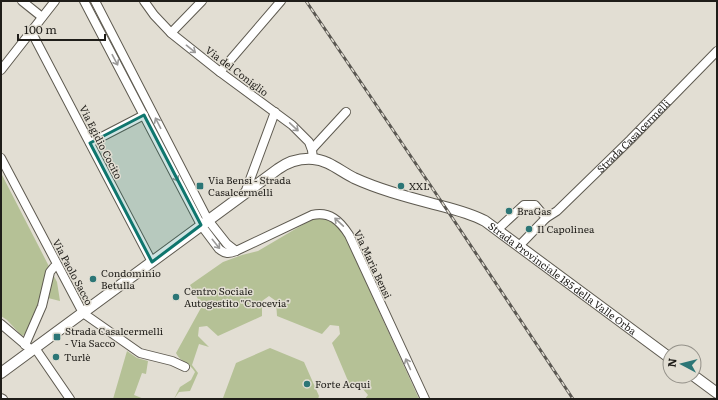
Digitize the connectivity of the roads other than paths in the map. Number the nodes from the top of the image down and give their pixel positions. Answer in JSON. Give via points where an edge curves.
{"nodes":[{"id":1,"x":22,"y":1,"type":"edge"},
{"id":2,"x":55,"y":1,"type":"edge"},
{"id":3,"x":84,"y":1,"type":"edge"},
{"id":4,"x":95,"y":1,"type":"edge"},
{"id":5,"x":144,"y":1,"type":"edge"},
{"id":6,"x":202,"y":1,"type":"edge"},
{"id":7,"x":281,"y":1,"type":"edge"},
{"id":8,"x":42,"y":17,"type":"junction"},
{"id":9,"x":32,"y":31,"type":"junction"},
{"id":10,"x":171,"y":32,"type":"junction"},
{"id":11,"x":717,"y":51,"type":"edge"},
{"id":12,"x":1,"y":70,"type":"edge"},
{"id":13,"x":220,"y":72,"type":"junction"},
{"id":14,"x":275,"y":112,"type":"junction"},
{"id":15,"x":346,"y":112,"type":"dead end"},
{"id":16,"x":144,"y":115,"type":"junction"},
{"id":17,"x":90,"y":143,"type":"junction"},
{"id":18,"x":312,"y":148,"type":"junction"},
{"id":19,"x":1,"y":158,"type":"edge"},
{"id":20,"x":314,"y":159,"type":"junction"},
{"id":21,"x":245,"y":193,"type":"junction"},
{"id":22,"x":546,"y":218,"type":"junction"},
{"id":23,"x":204,"y":223,"type":"junction"},
{"id":24,"x":498,"y":230,"type":"junction"},
{"id":25,"x":519,"y":246,"type":"junction"},
{"id":26,"x":152,"y":262,"type":"junction"},
{"id":27,"x":54,"y":267,"type":"dead end"},
{"id":28,"x":83,"y":313,"type":"junction"},
{"id":29,"x":1,"y":324,"type":"edge"},
{"id":30,"x":31,"y":348,"type":"junction"},
{"id":31,"x":662,"y":352,"type":"edge"},
{"id":32,"x":185,"y":367,"type":"dead end"},
{"id":33,"x":1,"y":373,"type":"edge"},
{"id":34,"x":702,"y":382,"type":"edge"},
{"id":35,"x":717,"y":393,"type":"edge"},
{"id":36,"x":70,"y":399,"type":"edge"},
{"id":37,"x":425,"y":399,"type":"edge"}],
"edges":[{"from":1,"to":8,"type":"street"},
{"from":2,"to":8,"type":"street"},
{"from":3,"to":16,"type":"street","name":"Via Maria Bensi","one_way":true},
{"from":23,"to":4,"type":"street","name":"Via Maria Bensi","one_way":true},
{"from":5,"to":10,"type":"street","name":"Via del Coniglio"},
{"from":6,"to":10,"type":"street"},
{"from":7,"to":13,"type":"street"},
{"from":8,"to":9,"type":"street"},
{"from":9,"to":12,"type":"street"},
{"from":9,"to":17,"type":"street","name":"Via Egidio Cocito"},
{"from":10,"to":13,"type":"street","name":"Via del Coniglio","one_way":true},
{"from":11,"to":22,"type":"street","name":"Strada Casalcermelli","via":[[635,135],[557,211]]},
{"from":13,"to":14,"type":"street","name":"Via del Coniglio"},
{"from":14,"to":18,"type":"street","name":"Via del Coniglio","one_way":true,"via":[[292,125]]},
{"from":14,"to":21,"type":"street"},
{"from":15,"to":18,"type":"street"},
{"from":16,"to":17,"type":"street"},
{"from":16,"to":23,"type":"street","name":"Via Maria Bensi","one_way":true},
{"from":17,"to":26,"type":"street","name":"Via Egidio Cocito"},
{"from":18,"to":20,"type":"street","name":"Via del Coniglio"},
{"from":19,"to":28,"type":"street","name":"Via Paolo Sacco"},
{"from":20,"to":21,"type":"main road","via":[[302,159],[286,164]]},
{"from":20,"to":24,"type":"main road","name":"Strada Provinciale 185 della Valle Orba","via":[[328,163],[370,185],[477,217]]},
{"from":21,"to":23,"type":"main road"},
{"from":22,"to":24,"type":"street","via":[[535,205],[524,205]]},
{"from":22,"to":25,"type":"street","name":"Strada Casalcermelli"},
{"from":23,"to":26,"type":"main road"},
{"from":37,"to":23,"type":"street","name":"Via Maria Bensi","one_way":true,"via":[[350,235],[338,219],[325,214],[312,215],[236,251]]},
{"from":24,"to":25,"type":"main road","name":"Strada Provinciale 185 della Valle Orba"},
{"from":25,"to":31,"type":"main road","name":"Strada Provinciale 185 della Valle Orba"},
{"from":26,"to":28,"type":"main road"},
{"from":27,"to":30,"type":"street","via":[[50,272]]},
{"from":28,"to":30,"type":"main road"},
{"from":28,"to":32,"type":"street","name":"Via Paolo Sacco","via":[[140,353]]},
{"from":29,"to":30,"type":"street"},
{"from":30,"to":33,"type":"main road"},
{"from":30,"to":36,"type":"street"},
{"from":34,"to":35,"type":"main road"}]}
